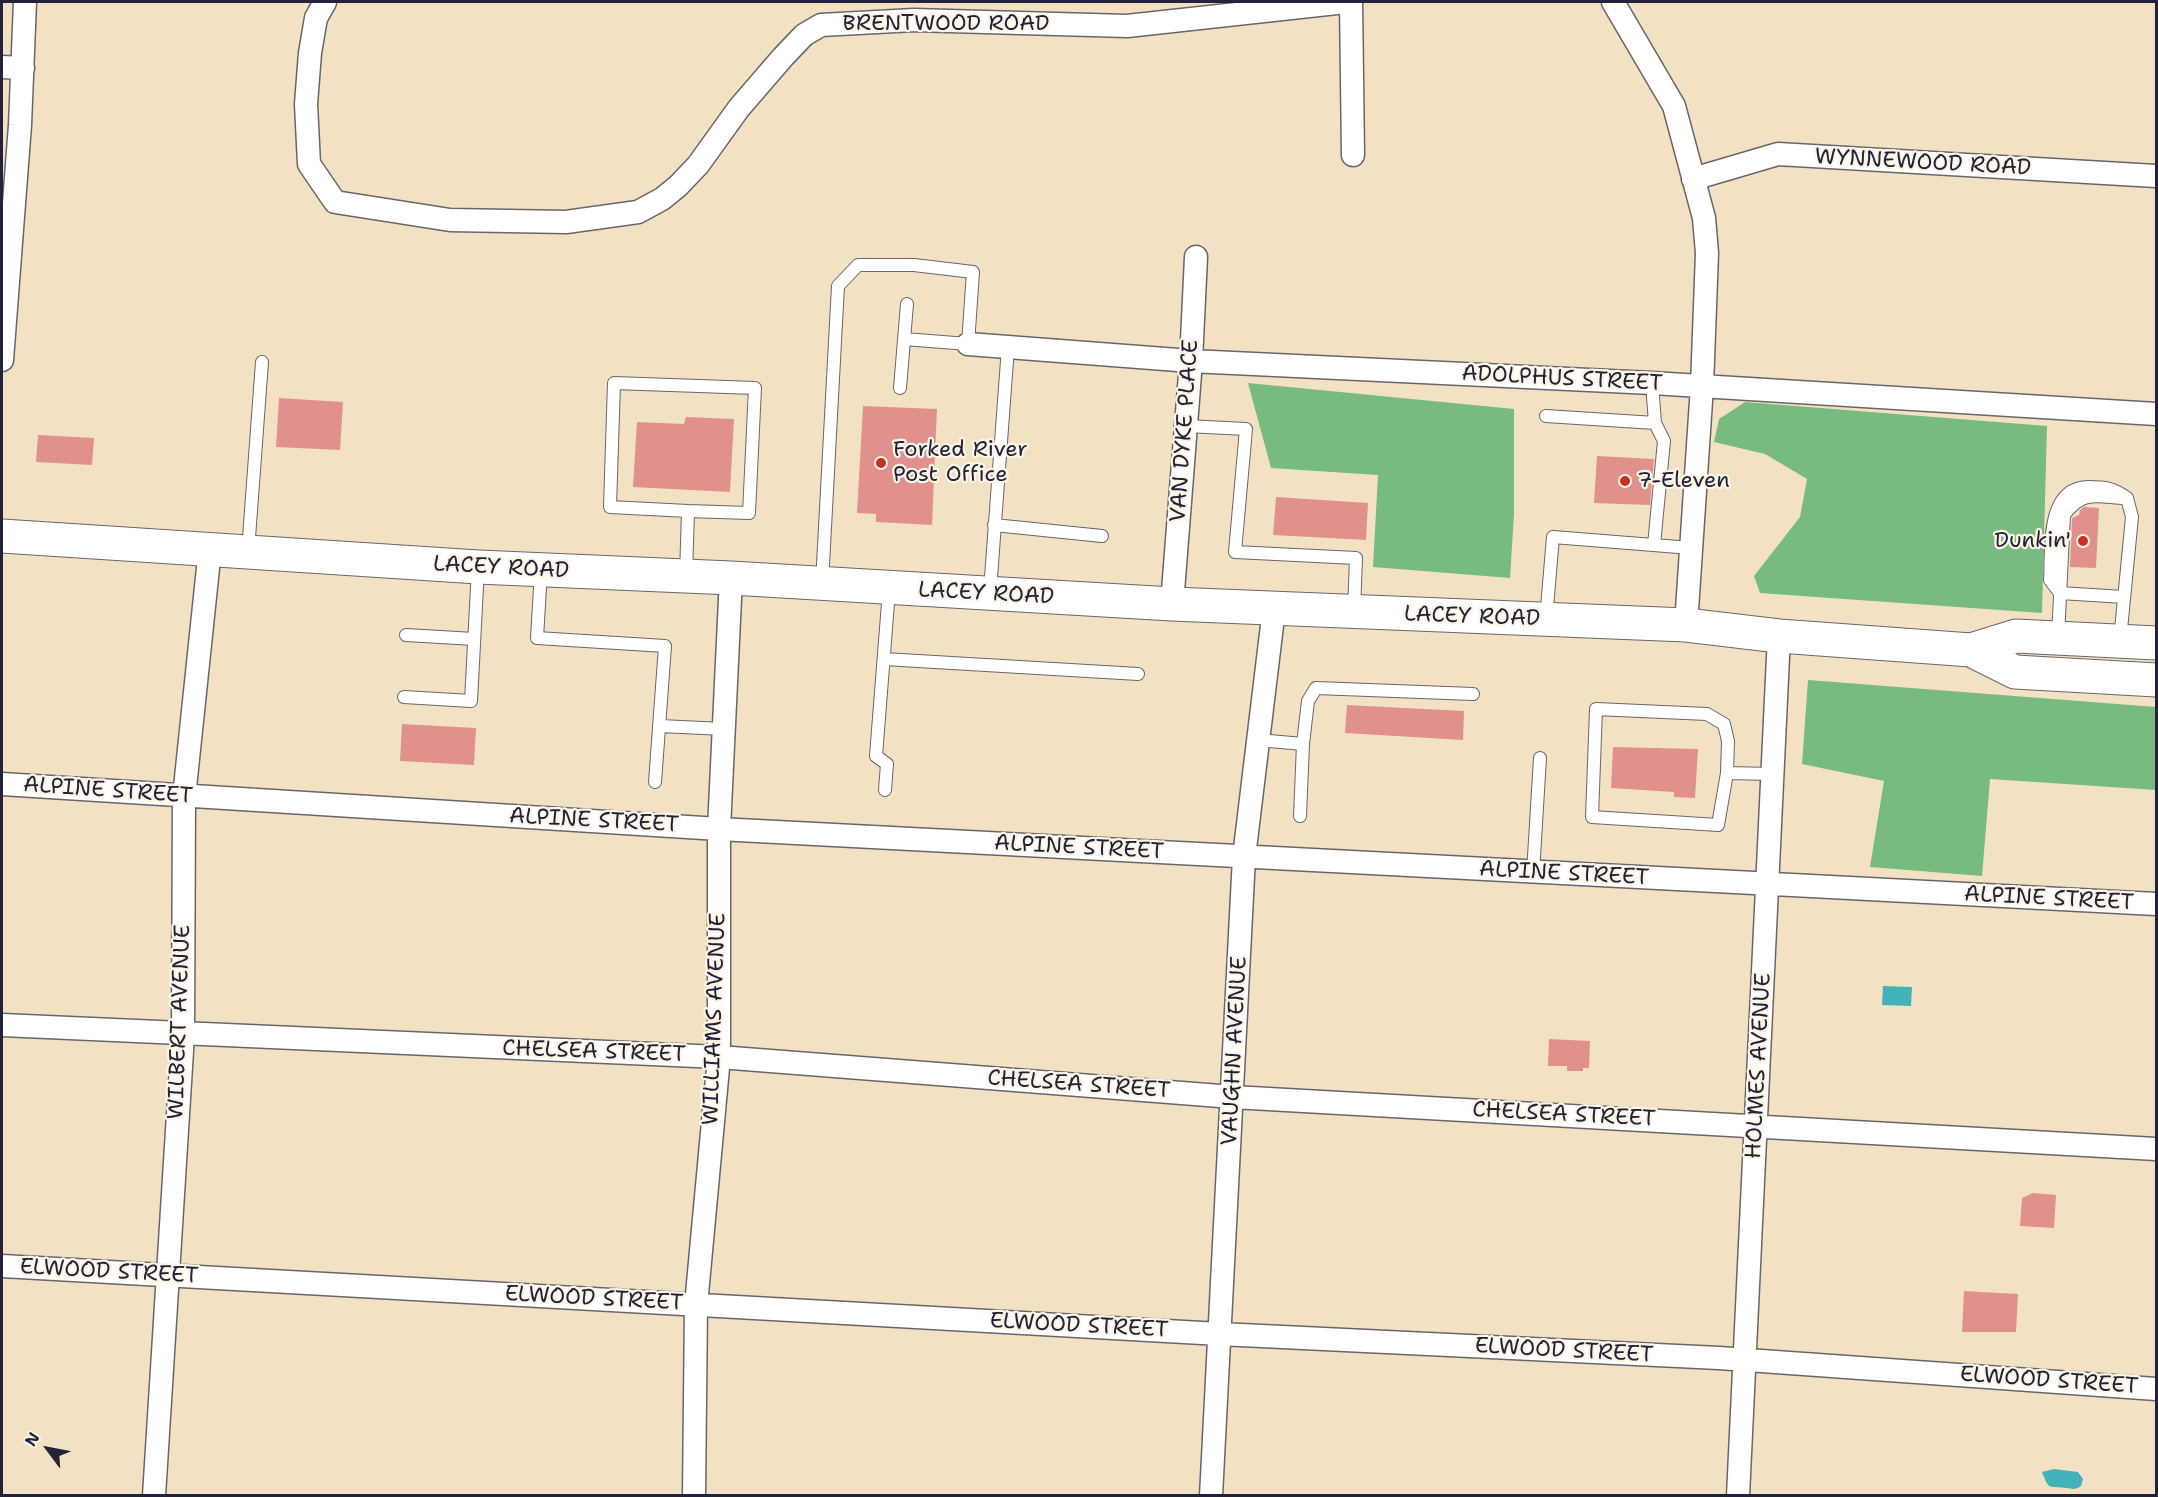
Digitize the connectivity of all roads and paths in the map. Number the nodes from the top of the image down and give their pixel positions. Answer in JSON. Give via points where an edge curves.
{"nodes":[{"id":1,"x":25,"y":2,"type":"edge"},
{"id":2,"x":325,"y":2,"type":"edge"},
{"id":3,"x":1346,"y":2,"type":"edge"},
{"id":4,"x":1351,"y":2,"type":"edge"},
{"id":5,"x":1613,"y":2,"type":"edge"},
{"id":6,"x":916,"y":11,"type":"edge"},
{"id":7,"x":12,"y":67,"type":"edge"},
{"id":8,"x":1353,"y":155,"type":"dead end"},
{"id":9,"x":2157,"y":176,"type":"edge"},
{"id":10,"x":1693,"y":179,"type":"junction"},
{"id":11,"x":1196,"y":257,"type":"dead end"},
{"id":12,"x":907,"y":304,"type":"dead end"},
{"id":13,"x":3,"y":331,"type":"edge"},
{"id":14,"x":904,"y":339,"type":"junction"},
{"id":15,"x":968,"y":344,"type":"junction"},
{"id":16,"x":1008,"y":347,"type":"junction"},
{"id":17,"x":2,"y":360,"type":"edge"},
{"id":18,"x":1191,"y":361,"type":"junction"},
{"id":19,"x":262,"y":362,"type":"dead end"},
{"id":20,"x":1652,"y":383,"type":"junction"},
{"id":21,"x":1702,"y":386,"type":"junction"},
{"id":22,"x":900,"y":388,"type":"dead end"},
{"id":23,"x":2157,"y":414,"type":"edge"},
{"id":24,"x":1546,"y":416,"type":"dead end"},
{"id":25,"x":1655,"y":423,"type":"junction"},
{"id":26,"x":1186,"y":426,"type":"junction"},
{"id":27,"x":688,"y":511,"type":"junction"},
{"id":28,"x":994,"y":525,"type":"junction"},
{"id":29,"x":2,"y":536,"type":"edge"},
{"id":30,"x":1102,"y":536,"type":"dead end"},
{"id":31,"x":1654,"y":545,"type":"junction"},
{"id":32,"x":1691,"y":548,"type":"junction"},
{"id":33,"x":210,"y":549,"type":"junction"},
{"id":34,"x":248,"y":552,"type":"junction"},
{"id":35,"x":478,"y":567,"type":"junction"},
{"id":36,"x":542,"y":570,"type":"junction"},
{"id":37,"x":686,"y":576,"type":"junction"},
{"id":38,"x":731,"y":578,"type":"junction"},
{"id":39,"x":822,"y":585,"type":"junction"},
{"id":40,"x":889,"y":588,"type":"junction"},
{"id":41,"x":2060,"y":593,"type":"junction"},
{"id":42,"x":990,"y":594,"type":"junction"},
{"id":43,"x":2124,"y":597,"type":"junction"},
{"id":44,"x":1172,"y":604,"type":"junction"},
{"id":45,"x":1274,"y":609,"type":"junction"},
{"id":46,"x":1354,"y":612,"type":"junction"},
{"id":47,"x":1545,"y":621,"type":"junction"},
{"id":48,"x":1686,"y":626,"type":"junction"},
{"id":49,"x":406,"y":635,"type":"dead end"},
{"id":50,"x":1779,"y":636,"type":"junction"},
{"id":51,"x":2058,"y":638,"type":"junction"},
{"id":52,"x":474,"y":639,"type":"junction"},
{"id":53,"x":2120,"y":641,"type":"junction"},
{"id":54,"x":2157,"y":643,"type":"edge"},
{"id":55,"x":1971,"y":650,"type":"junction"},
{"id":56,"x":884,"y":659,"type":"junction"},
{"id":57,"x":1138,"y":674,"type":"dead end"},
{"id":58,"x":2157,"y":680,"type":"edge"},
{"id":59,"x":1473,"y":694,"type":"dead end"},
{"id":60,"x":404,"y":698,"type":"dead end"},
{"id":61,"x":660,"y":726,"type":"junction"},
{"id":62,"x":723,"y":729,"type":"junction"},
{"id":63,"x":1258,"y":740,"type":"junction"},
{"id":64,"x":1303,"y":744,"type":"junction"},
{"id":65,"x":1540,"y":758,"type":"dead end"},
{"id":66,"x":1727,"y":773,"type":"junction"},
{"id":67,"x":1773,"y":774,"type":"junction"},
{"id":68,"x":656,"y":782,"type":"dead end"},
{"id":69,"x":2,"y":784,"type":"edge"},
{"id":70,"x":885,"y":790,"type":"dead end"},
{"id":71,"x":184,"y":797,"type":"junction"},
{"id":72,"x":1300,"y":816,"type":"dead end"},
{"id":73,"x":719,"y":828,"type":"junction"},
{"id":74,"x":1244,"y":857,"type":"junction"},
{"id":75,"x":1533,"y":873,"type":"junction"},
{"id":76,"x":1768,"y":886,"type":"junction"},
{"id":77,"x":2157,"y":904,"type":"edge"},
{"id":78,"x":2,"y":1025,"type":"edge"},
{"id":79,"x":183,"y":1035,"type":"junction"},
{"id":80,"x":719,"y":1057,"type":"junction"},
{"id":81,"x":1233,"y":1097,"type":"junction"},
{"id":82,"x":1757,"y":1126,"type":"junction"},
{"id":83,"x":2157,"y":1149,"type":"edge"},
{"id":84,"x":2,"y":1266,"type":"edge"},
{"id":85,"x":168,"y":1276,"type":"junction"},
{"id":86,"x":696,"y":1305,"type":"junction"},
{"id":87,"x":1220,"y":1334,"type":"junction"},
{"id":88,"x":1744,"y":1360,"type":"junction"},
{"id":89,"x":2157,"y":1389,"type":"edge"},
{"id":90,"x":154,"y":1496,"type":"edge"},
{"id":91,"x":694,"y":1496,"type":"edge"},
{"id":92,"x":1211,"y":1496,"type":"edge"},
{"id":93,"x":1738,"y":1496,"type":"edge"}],
"edges":[{"from":1,"to":7,"type":"street"},
{"from":2,"to":6,"type":"street","name":"BRENTWOOD ROAD","via":[[316,18],[310,53],[306,104],[309,164],[335,202],[450,220],[566,222],[638,212],[662,199],[698,165],[739,108],[804,35],[821,25]]},
{"from":3,"to":6,"type":"street","name":"BRENTWOOD ROAD","via":[[1127,26]]},
{"from":4,"to":8,"type":"street"},
{"from":5,"to":10,"type":"street","via":[[1674,106]]},
{"from":7,"to":13,"type":"street"},
{"from":9,"to":10,"type":"street","name":"WYNNEWOOD ROAD","via":[[1778,154]]},
{"from":10,"to":21,"type":"street","via":[[1704,218],[1707,253]]},
{"from":11,"to":18,"type":"street","name":"VAN DYKE PLACE"},
{"from":12,"to":14,"type":"lane"},
{"from":13,"to":17,"type":"street"},
{"from":14,"to":15,"type":"lane"},
{"from":14,"to":22,"type":"lane"},
{"from":15,"to":16,"type":"street","name":"ADOLPHUS STREET"},
{"from":15,"to":39,"type":"lane","via":[[973,272],[858,266],[838,286]]},
{"from":16,"to":18,"type":"street","name":"ADOLPHUS STREET"},
{"from":16,"to":28,"type":"lane"},
{"from":18,"to":20,"type":"street","name":"ADOLPHUS STREET"},
{"from":18,"to":26,"type":"street","name":"VAN DYKE PLACE"},
{"from":19,"to":34,"type":"lane"},
{"from":20,"to":21,"type":"street","name":"ADOLPHUS STREET"},
{"from":20,"to":25,"type":"lane"},
{"from":21,"to":23,"type":"street","name":"ADOLPHUS STREET"},
{"from":21,"to":32,"type":"street"},
{"from":24,"to":25,"type":"lane"},
{"from":25,"to":31,"type":"lane","via":[[1664,441]]},
{"from":26,"to":44,"type":"street","name":"VAN DYKE PLACE"},
{"from":26,"to":46,"type":"lane","via":[[1246,429],[1235,552],[1356,558]]},
{"from":27,"to":27,"type":"lane","via":[[748,513],[755,388],[614,383],[610,507]]},
{"from":27,"to":37,"type":"lane"},
{"from":28,"to":30,"type":"lane"},
{"from":28,"to":42,"type":"lane"},
{"from":29,"to":33,"type":"main road","name":"LACEY ROAD"},
{"from":31,"to":32,"type":"lane"},
{"from":31,"to":47,"type":"lane","via":[[1553,537]]},
{"from":32,"to":48,"type":"street"},
{"from":33,"to":34,"type":"main road","name":"LACEY ROAD"},
{"from":33,"to":71,"type":"street","name":"WILBERT AVENUE"},
{"from":34,"to":35,"type":"main road","name":"LACEY ROAD"},
{"from":35,"to":36,"type":"main road","name":"LACEY ROAD"},
{"from":35,"to":52,"type":"lane"},
{"from":36,"to":37,"type":"main road","name":"LACEY ROAD"},
{"from":36,"to":61,"type":"lane","via":[[537,638],[665,646]]},
{"from":37,"to":38,"type":"main road","name":"LACEY ROAD"},
{"from":38,"to":39,"type":"main road","name":"LACEY ROAD"},
{"from":38,"to":62,"type":"street","name":"WILLIAMS AVENUE"},
{"from":39,"to":40,"type":"main road","name":"LACEY ROAD"},
{"from":40,"to":42,"type":"main road","name":"LACEY ROAD"},
{"from":40,"to":56,"type":"lane"},
{"from":41,"to":43,"type":"lane"},
{"from":41,"to":43,"type":"lane","via":[[2064,515],[2073,502],[2083,496],[2127,498],[2132,517]]},
{"from":41,"to":51,"type":"lane"},
{"from":42,"to":44,"type":"main road","name":"LACEY ROAD"},
{"from":43,"to":53,"type":"lane"},
{"from":44,"to":45,"type":"main road","name":"LACEY ROAD"},
{"from":45,"to":46,"type":"main road","name":"LACEY ROAD"},
{"from":45,"to":63,"type":"street","name":"VAUGHN AVENUE"},
{"from":46,"to":47,"type":"main road","name":"LACEY ROAD"},
{"from":47,"to":48,"type":"main road","name":"LACEY ROAD"},
{"from":48,"to":50,"type":"main road","name":"LACEY ROAD"},
{"from":49,"to":52,"type":"lane"},
{"from":50,"to":55,"type":"main road","name":"LACEY ROAD"},
{"from":50,"to":67,"type":"street","name":"HOLMES AVENUE"},
{"from":51,"to":53,"type":"main road","name":"LACEY ROAD"},
{"from":51,"to":55,"type":"main road","name":"LACEY ROAD","via":[[2016,636]]},
{"from":52,"to":60,"type":"lane","via":[[471,701]]},
{"from":53,"to":54,"type":"main road","name":"LACEY ROAD"},
{"from":55,"to":58,"type":"main road","name":"LACEY ROAD","via":[[2015,672]]},
{"from":56,"to":57,"type":"lane"},
{"from":56,"to":70,"type":"lane","via":[[876,756],[887,764]]},
{"from":59,"to":64,"type":"lane","via":[[1316,688],[1308,701]]},
{"from":61,"to":62,"type":"lane"},
{"from":61,"to":68,"type":"lane"},
{"from":62,"to":73,"type":"street","name":"WILLIAMS AVENUE"},
{"from":63,"to":64,"type":"lane"},
{"from":63,"to":74,"type":"street","name":"VAUGHN AVENUE"},
{"from":64,"to":72,"type":"lane"},
{"from":65,"to":75,"type":"lane"},
{"from":66,"to":66,"type":"lane","via":[[1724,724],[1707,714],[1596,709],[1592,817],[1718,825]]},
{"from":66,"to":67,"type":"lane"},
{"from":67,"to":76,"type":"street","name":"HOLMES AVENUE"},
{"from":69,"to":71,"type":"street","name":"ALPINE STREET"},
{"from":71,"to":73,"type":"street","name":"ALPINE STREET"},
{"from":71,"to":79,"type":"street","name":"WILBERT AVENUE"},
{"from":73,"to":74,"type":"street","name":"ALPINE STREET"},
{"from":73,"to":80,"type":"street","name":"WILLIAMS AVENUE"},
{"from":74,"to":75,"type":"street","name":"ALPINE STREET"},
{"from":74,"to":81,"type":"street","name":"VAUGHN AVENUE"},
{"from":75,"to":76,"type":"street","name":"ALPINE STREET"},
{"from":76,"to":77,"type":"street","name":"ALPINE STREET"},
{"from":76,"to":82,"type":"street","name":"HOLMES AVENUE"},
{"from":78,"to":79,"type":"street","name":"CHELSEA STREET"},
{"from":79,"to":80,"type":"street","name":"CHELSEA STREET"},
{"from":79,"to":85,"type":"street","name":"WILBERT AVENUE"},
{"from":80,"to":81,"type":"street","name":"CHELSEA STREET"},
{"from":80,"to":86,"type":"street","name":"WILLIAMS AVENUE"},
{"from":81,"to":82,"type":"street","name":"CHELSEA STREET"},
{"from":81,"to":87,"type":"street","name":"VAUGHN AVENUE"},
{"from":82,"to":83,"type":"street","name":"CHELSEA STREET"},
{"from":82,"to":88,"type":"street","name":"HOLMES AVENUE"},
{"from":84,"to":85,"type":"street","name":"ELWOOD STREET"},
{"from":85,"to":86,"type":"street","name":"ELWOOD STREET"},
{"from":85,"to":90,"type":"street","name":"WILBERT AVENUE"},
{"from":86,"to":87,"type":"street","name":"ELWOOD STREET"},
{"from":86,"to":91,"type":"street","name":"WILLIAMS AVENUE"},
{"from":87,"to":88,"type":"street","name":"ELWOOD STREET"},
{"from":87,"to":92,"type":"street","name":"VAUGHN AVENUE"},
{"from":88,"to":89,"type":"street","name":"ELWOOD STREET"},
{"from":88,"to":93,"type":"street","name":"HOLMES AVENUE"}]}
